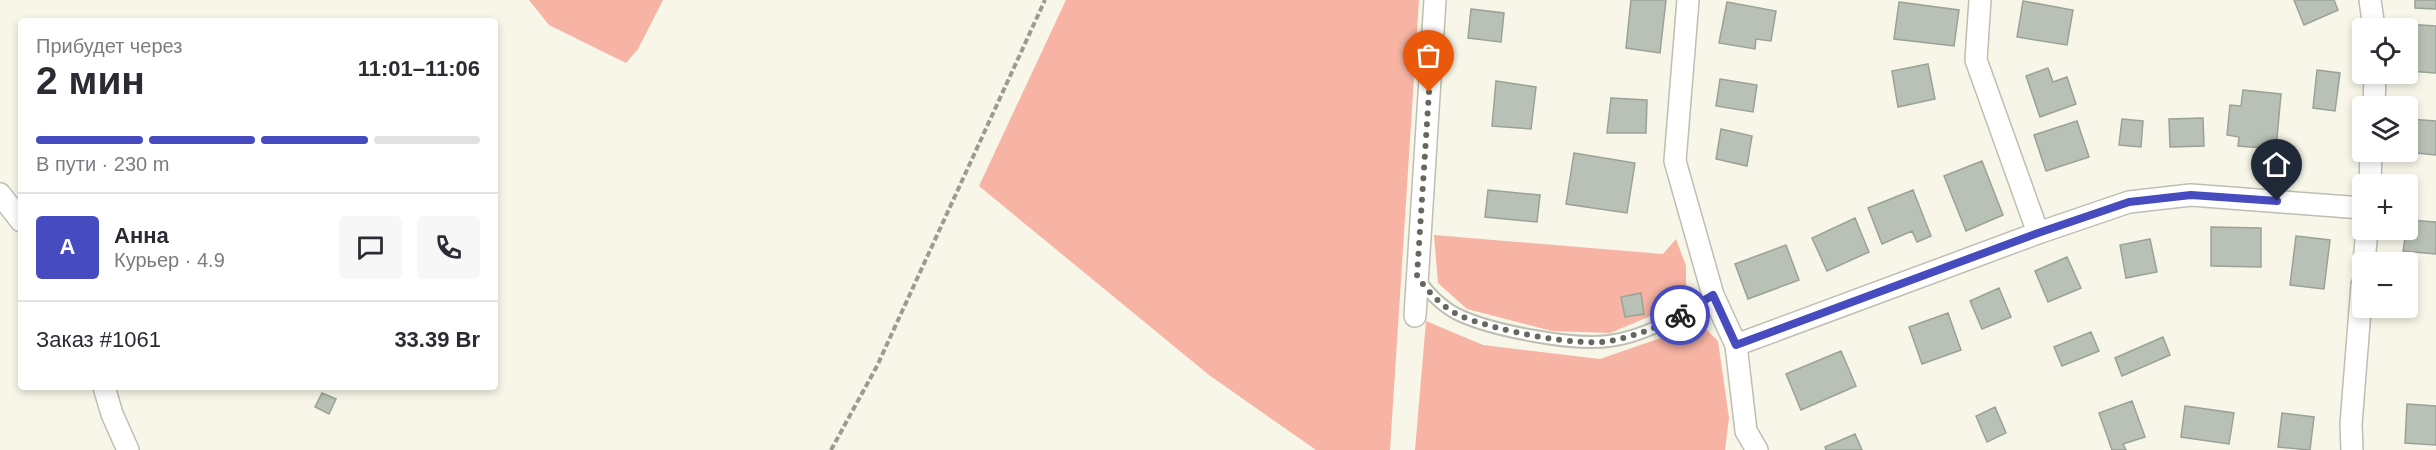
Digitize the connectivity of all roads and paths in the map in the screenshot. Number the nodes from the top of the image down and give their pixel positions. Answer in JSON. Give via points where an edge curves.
{"nodes":[{"id":1,"x":1045,"y":0,"type":"edge"},
{"id":2,"x":1435,"y":0,"type":"edge"},
{"id":3,"x":1688,"y":0,"type":"edge"},
{"id":4,"x":1980,"y":0,"type":"edge"},
{"id":5,"x":2370,"y":0,"type":"edge"},
{"id":6,"x":2373,"y":18,"type":"edge"},
{"id":7,"x":0,"y":195,"type":"edge"},
{"id":8,"x":2352,"y":207,"type":"edge"},
{"id":9,"x":18,"y":217,"type":"edge"},
{"id":10,"x":2038,"y":233,"type":"junction"},
{"id":11,"x":1417,"y":276,"type":"junction"},
{"id":12,"x":1713,"y":295,"type":"junction"},
{"id":13,"x":1415,"y":316,"type":"dead end"},
{"id":14,"x":2359,"y":318,"type":"edge"},
{"id":15,"x":1736,"y":345,"type":"junction"},
{"id":16,"x":105,"y":390,"type":"edge"},
{"id":17,"x":1745,"y":440,"type":"edge"},
{"id":18,"x":128,"y":450,"type":"edge"},
{"id":19,"x":831,"y":450,"type":"edge"},
{"id":20,"x":1756,"y":450,"type":"edge"},
{"id":21,"x":2352,"y":450,"type":"edge"}],
"edges":[{"from":1,"to":19,"type":"path","via":[[877,366]]},
{"from":2,"to":11,"type":"street"},
{"from":3,"to":12,"type":"street","via":[[1675,161]]},
{"from":4,"to":10,"type":"street","via":[[1976,60]]},
{"from":5,"to":6,"type":"street"},
{"from":7,"to":9,"type":"street"},
{"from":8,"to":10,"type":"street","via":[[2191,195],[2129,202]]},
{"from":10,"to":15,"type":"street"},
{"from":11,"to":12,"type":"lane","via":[[1429,293],[1459,316],[1496,328],[1557,339],[1609,341],[1646,331]]},
{"from":11,"to":13,"type":"street"},
{"from":12,"to":15,"type":"street"},
{"from":14,"to":21,"type":"street"},
{"from":15,"to":17,"type":"street"},
{"from":16,"to":18,"type":"street"},
{"from":17,"to":20,"type":"street"}]}
